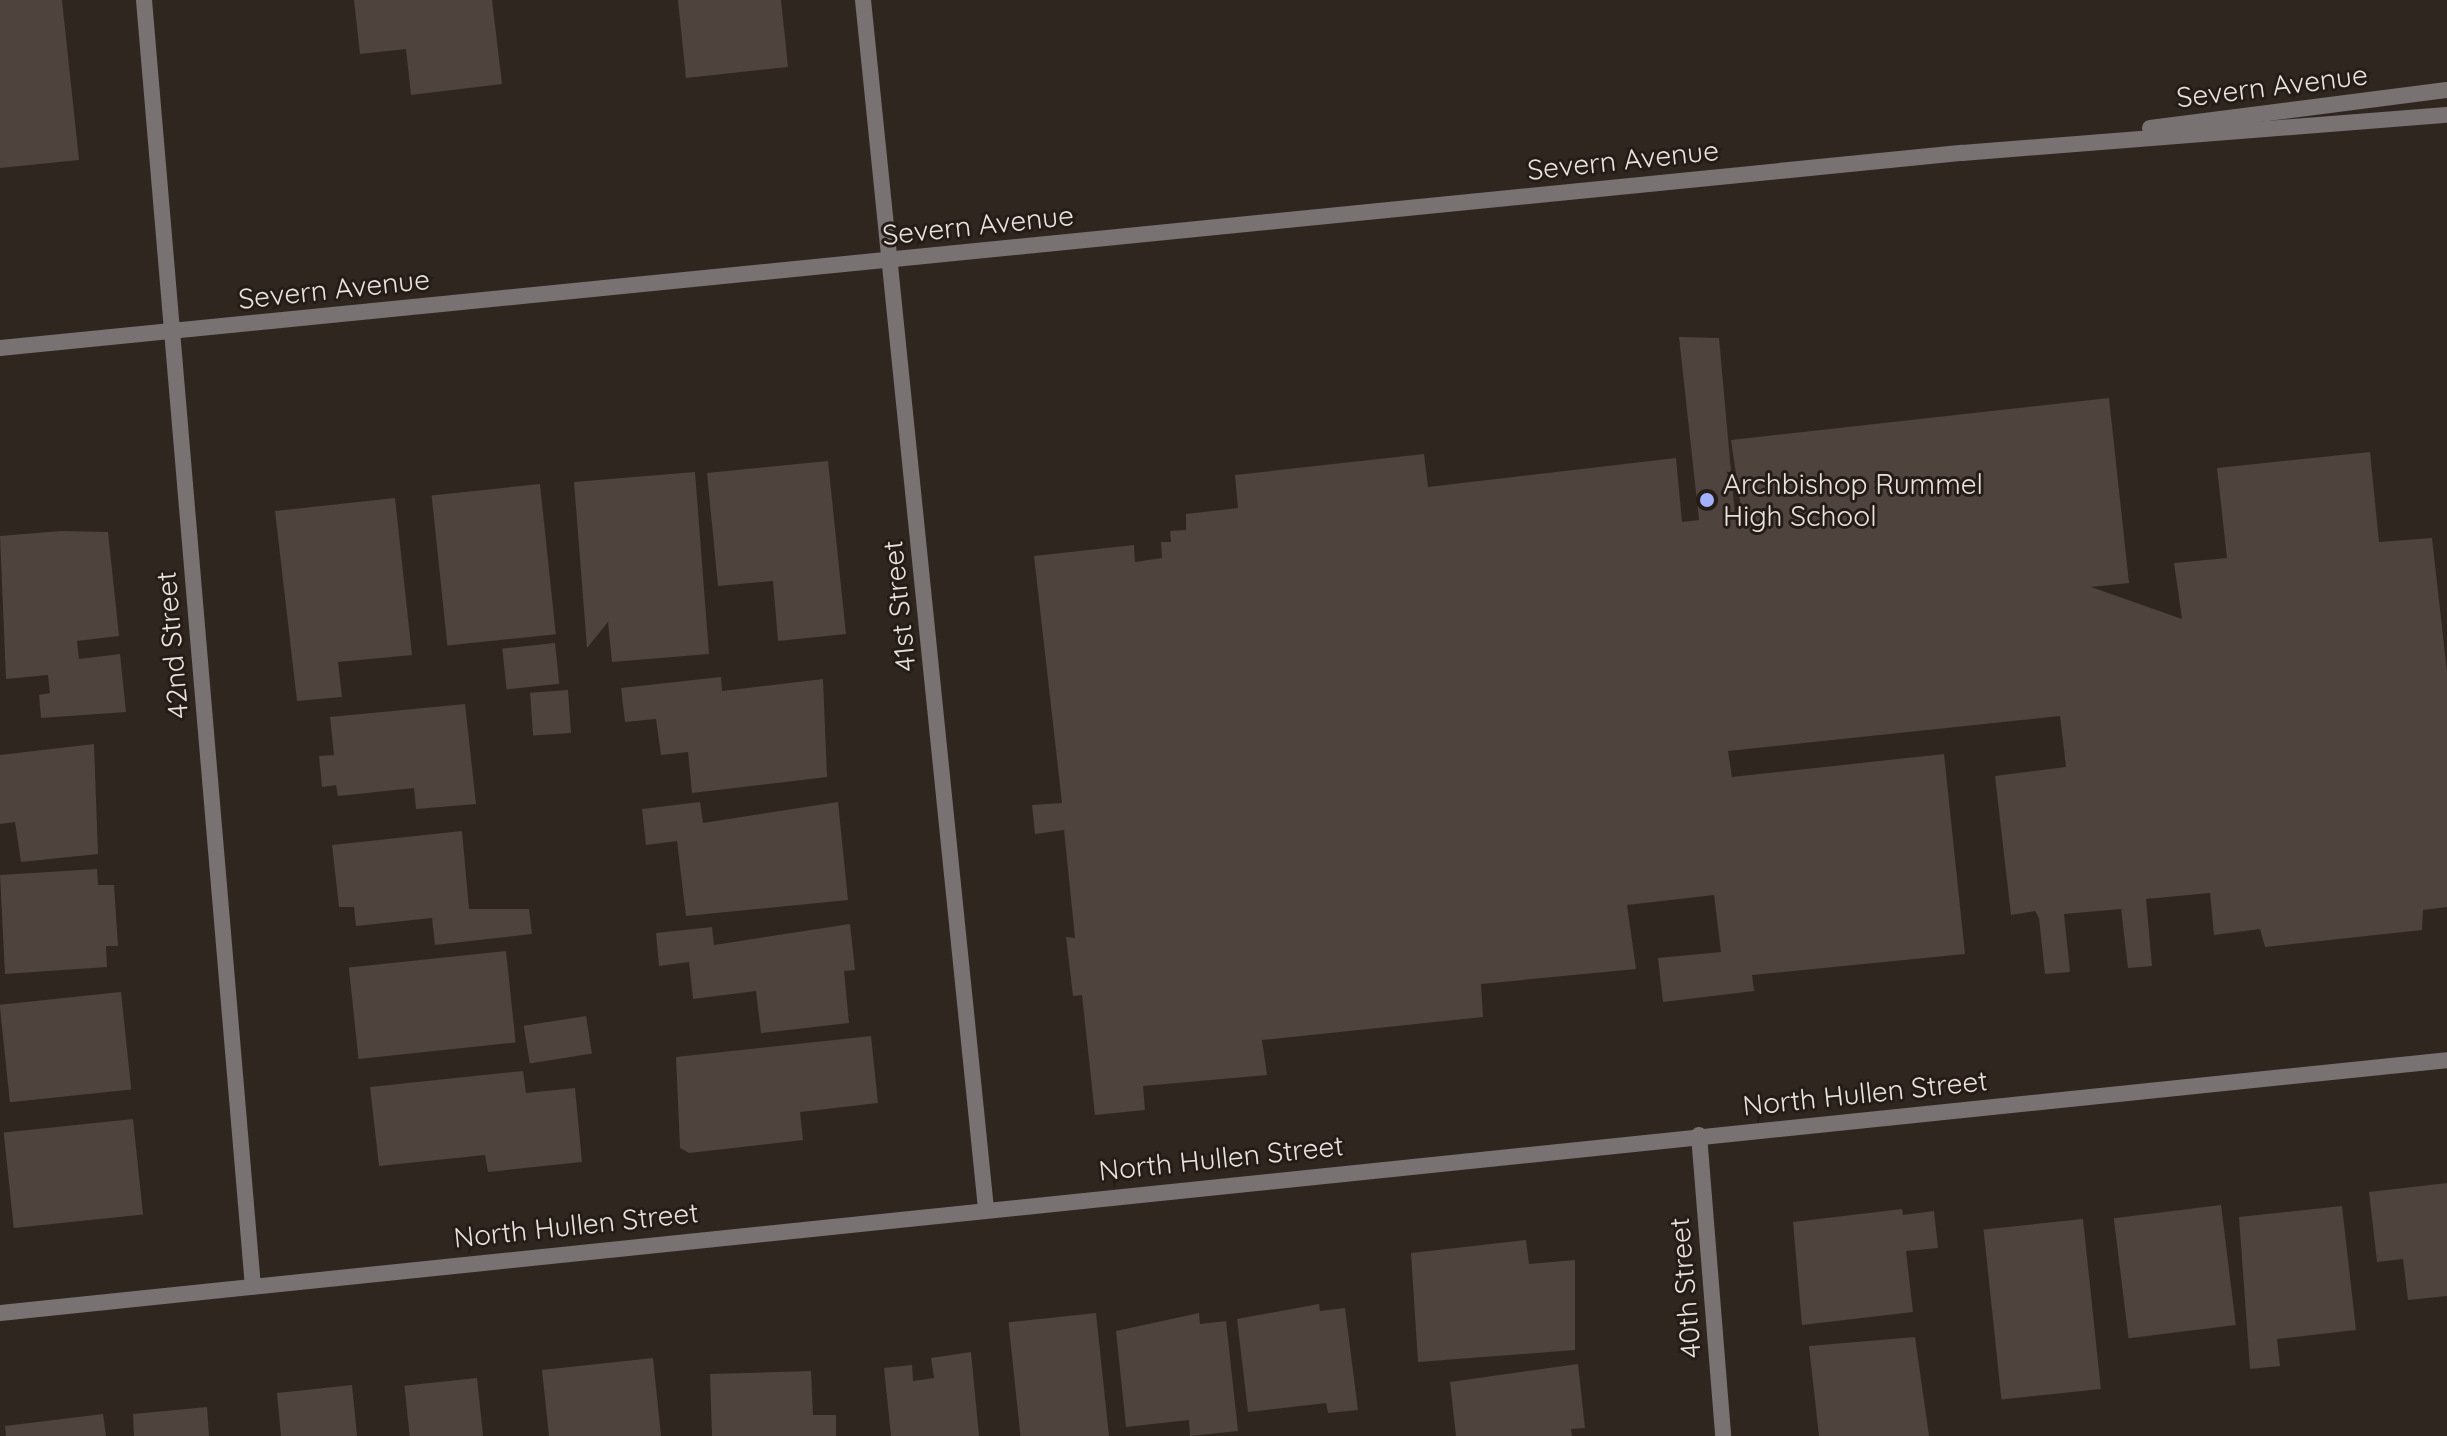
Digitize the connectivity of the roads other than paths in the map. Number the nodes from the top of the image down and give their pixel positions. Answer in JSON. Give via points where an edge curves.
{"nodes":[{"id":1,"x":144,"y":0,"type":"edge"},
{"id":2,"x":863,"y":0,"type":"edge"},
{"id":3,"x":2447,"y":90,"type":"edge"},
{"id":4,"x":2447,"y":115,"type":"edge"},
{"id":5,"x":1962,"y":153,"type":"junction"},
{"id":6,"x":889,"y":260,"type":"junction"},
{"id":7,"x":172,"y":331,"type":"junction"},
{"id":8,"x":0,"y":348,"type":"edge"},
{"id":9,"x":2447,"y":1060,"type":"edge"},
{"id":10,"x":1699,"y":1135,"type":"junction"},
{"id":11,"x":986,"y":1208,"type":"junction"},
{"id":12,"x":253,"y":1286,"type":"junction"},
{"id":13,"x":0,"y":1313,"type":"edge"},
{"id":14,"x":1723,"y":1436,"type":"edge"}],
"edges":[{"from":1,"to":7,"type":"street","name":"42nd Street"},
{"from":2,"to":6,"type":"street","name":"41st Street"},
{"from":3,"to":5,"type":"street","name":"Severn Avenue"},
{"from":4,"to":5,"type":"street","name":"Severn Avenue"},
{"from":5,"to":6,"type":"street","name":"Severn Avenue"},
{"from":6,"to":7,"type":"street","name":"Severn Avenue"},
{"from":6,"to":11,"type":"street","name":"41st Street"},
{"from":7,"to":8,"type":"street","name":"Severn Avenue"},
{"from":7,"to":12,"type":"street","name":"42nd Street"},
{"from":9,"to":10,"type":"street","name":"North Hullen Street"},
{"from":10,"to":11,"type":"street","name":"North Hullen Street"},
{"from":10,"to":14,"type":"street","name":"40th Street"},
{"from":11,"to":12,"type":"street","name":"North Hullen Street"},
{"from":12,"to":13,"type":"street","name":"North Hullen Street"}]}
